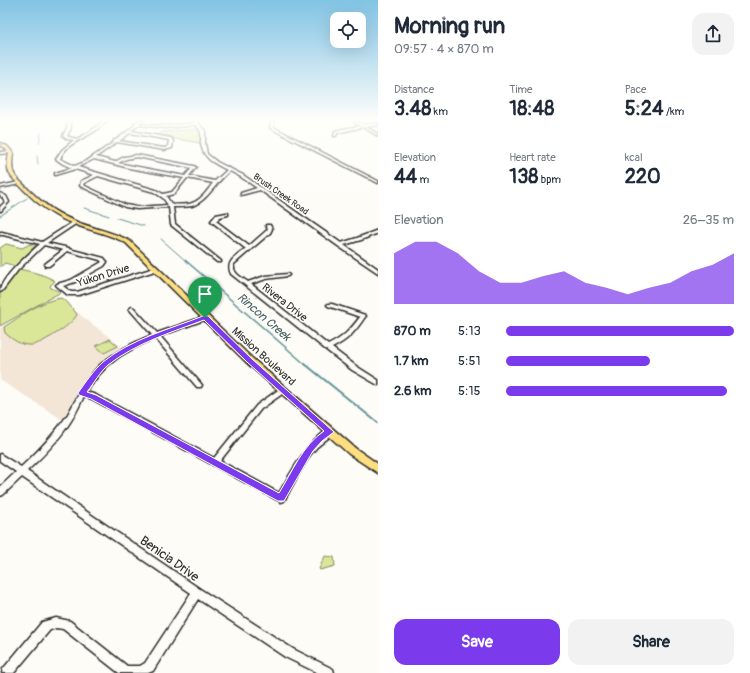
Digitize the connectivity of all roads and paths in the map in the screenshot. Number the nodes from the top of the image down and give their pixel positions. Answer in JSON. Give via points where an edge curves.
{"nodes":[{"id":1,"x":65,"y":150,"type":"edge"},
{"id":2,"x":103,"y":150,"type":"edge"},
{"id":3,"x":205,"y":150,"type":"edge"},
{"id":4,"x":317,"y":150,"type":"edge"},
{"id":5,"x":10,"y":152,"type":"joint"},
{"id":6,"x":0,"y":153,"type":"edge"},
{"id":7,"x":94,"y":158,"type":"junction"},
{"id":8,"x":116,"y":163,"type":"junction"},
{"id":9,"x":77,"y":167,"type":"junction"},
{"id":10,"x":229,"y":170,"type":"junction"},
{"id":11,"x":56,"y":174,"type":"dead end"},
{"id":12,"x":99,"y":174,"type":"junction"},
{"id":13,"x":186,"y":178,"type":"junction"},
{"id":14,"x":215,"y":182,"type":"junction"},
{"id":15,"x":378,"y":182,"type":"edge"},
{"id":16,"x":19,"y":183,"type":"junction"},
{"id":17,"x":0,"y":187,"type":"edge"},
{"id":18,"x":259,"y":189,"type":"junction"},
{"id":19,"x":0,"y":194,"type":"edge"},
{"id":20,"x":242,"y":194,"type":"dead end"},
{"id":21,"x":164,"y":195,"type":"junction"},
{"id":22,"x":171,"y":207,"type":"junction"},
{"id":23,"x":0,"y":210,"type":"edge"},
{"id":24,"x":226,"y":214,"type":"dead end"},
{"id":25,"x":75,"y":223,"type":"junction"},
{"id":26,"x":268,"y":226,"type":"dead end"},
{"id":27,"x":378,"y":231,"type":"edge"},
{"id":28,"x":0,"y":234,"type":"edge"},
{"id":29,"x":44,"y":242,"type":"junction"},
{"id":30,"x":340,"y":245,"type":"junction"},
{"id":31,"x":67,"y":249,"type":"junction"},
{"id":32,"x":249,"y":249,"type":"junction"},
{"id":33,"x":219,"y":261,"type":"dead end"},
{"id":34,"x":46,"y":265,"type":"dead end"},
{"id":35,"x":156,"y":269,"type":"junction"},
{"id":36,"x":378,"y":271,"type":"edge"},
{"id":37,"x":286,"y":275,"type":"dead end"},
{"id":38,"x":247,"y":284,"type":"junction"},
{"id":39,"x":0,"y":290,"type":"edge"},
{"id":40,"x":330,"y":304,"type":"dead end"},
{"id":41,"x":132,"y":309,"type":"dead end"},
{"id":42,"x":205,"y":318,"type":"junction"},
{"id":43,"x":156,"y":336,"type":"junction"},
{"id":44,"x":327,"y":348,"type":"junction"},
{"id":45,"x":378,"y":382,"type":"edge"},
{"id":46,"x":198,"y":385,"type":"dead end"},
{"id":47,"x":283,"y":390,"type":"junction"},
{"id":48,"x":82,"y":393,"type":"junction"},
{"id":49,"x":330,"y":432,"type":"junction"},
{"id":50,"x":0,"y":457,"type":"edge"},
{"id":51,"x":215,"y":462,"type":"junction"},
{"id":52,"x":378,"y":468,"type":"edge"},
{"id":53,"x":22,"y":471,"type":"junction"},
{"id":54,"x":0,"y":492,"type":"edge"},
{"id":55,"x":196,"y":592,"type":"junction"},
{"id":56,"x":147,"y":670,"type":"edge"},
{"id":57,"x":6,"y":673,"type":"edge"},
{"id":58,"x":329,"y":673,"type":"edge"}],
"edges":[{"from":1,"to":9,"type":"street","via":[[58,159]]},
{"from":2,"to":7,"type":"street"},
{"from":3,"to":10,"type":"street","name":"Brush Creek Road","via":[[205,154],[218,165]]},
{"from":4,"to":15,"type":"street"},
{"from":5,"to":6,"type":"street"},
{"from":5,"to":16,"type":"main road","name":"Mission Boulevard","via":[[10,170]]},
{"from":7,"to":8,"type":"street"},
{"from":7,"to":9,"type":"street"},
{"from":8,"to":13,"type":"street"},
{"from":8,"to":13,"type":"street","via":[[137,156],[194,167]]},
{"from":9,"to":11,"type":"street"},
{"from":9,"to":12,"type":"street"},
{"from":10,"to":14,"type":"street"},
{"from":10,"to":18,"type":"street","name":"Brush Creek Road"},
{"from":12,"to":21,"type":"street"},
{"from":12,"to":22,"type":"street","via":[[82,182],[81,185],[125,206]]},
{"from":13,"to":14,"type":"street"},
{"from":13,"to":21,"type":"street","via":[[173,193]]},
{"from":14,"to":22,"type":"street","via":[[205,198],[198,203]]},
{"from":16,"to":17,"type":"street"},
{"from":16,"to":25,"type":"main road","name":"Mission Boulevard","via":[[51,211]]},
{"from":18,"to":20,"type":"street"},
{"from":18,"to":30,"type":"street","name":"Brush Creek Road"},
{"from":19,"to":23,"type":"street","via":[[8,202]]},
{"from":21,"to":22,"type":"street"},
{"from":22,"to":33,"type":"street","via":[[173,224]]},
{"from":24,"to":32,"type":"street","via":[[218,216],[213,221]]},
{"from":25,"to":29,"type":"street"},
{"from":25,"to":35,"type":"main road","name":"Mission Boulevard","via":[[122,238]]},
{"from":26,"to":32,"type":"street","name":"Rivera Drive","via":[[268,232]]},
{"from":27,"to":30,"type":"street"},
{"from":28,"to":29,"type":"street"},
{"from":29,"to":31,"type":"street"},
{"from":29,"to":39,"type":"street","via":[[16,269]]},
{"from":30,"to":36,"type":"street","name":"Brush Creek Road"},
{"from":31,"to":34,"type":"street"},
{"from":31,"to":35,"type":"street","name":"Yukon Drive","via":[[105,262],[73,281],[59,285],[70,294]]},
{"from":32,"to":38,"type":"street","name":"Rivera Drive","via":[[232,263],[231,267],[233,273]]},
{"from":35,"to":42,"type":"main road","name":"Mission Boulevard"},
{"from":37,"to":38,"type":"street"},
{"from":38,"to":44,"type":"street","name":"Rivera Drive"},
{"from":40,"to":44,"type":"street","via":[[363,316],[350,334]]},
{"from":41,"to":43,"type":"street"},
{"from":42,"to":43,"type":"street"},
{"from":42,"to":47,"type":"main road","name":"Mission Boulevard"},
{"from":43,"to":46,"type":"street"},
{"from":43,"to":48,"type":"street","via":[[126,350],[105,364]]},
{"from":44,"to":45,"type":"street","name":"Rivera Drive"},
{"from":47,"to":49,"type":"main road","name":"Mission Boulevard"},
{"from":47,"to":51,"type":"street","via":[[258,407]]},
{"from":48,"to":51,"type":"street"},
{"from":48,"to":53,"type":"street","via":[[66,423]]},
{"from":49,"to":51,"type":"street","via":[[319,438],[310,449],[281,498]]},
{"from":49,"to":52,"type":"main road","name":"Mission Boulevard","via":[[358,456]]},
{"from":50,"to":53,"type":"street","name":"Benicia Drive"},
{"from":53,"to":54,"type":"street"},
{"from":53,"to":55,"type":"street","name":"Benicia Drive"},
{"from":55,"to":56,"type":"street"},
{"from":55,"to":58,"type":"street","name":"Benicia Drive","via":[[289,653]]},
{"from":56,"to":57,"type":"street","via":[[125,671],[66,625],[53,622],[46,626]]}]}
